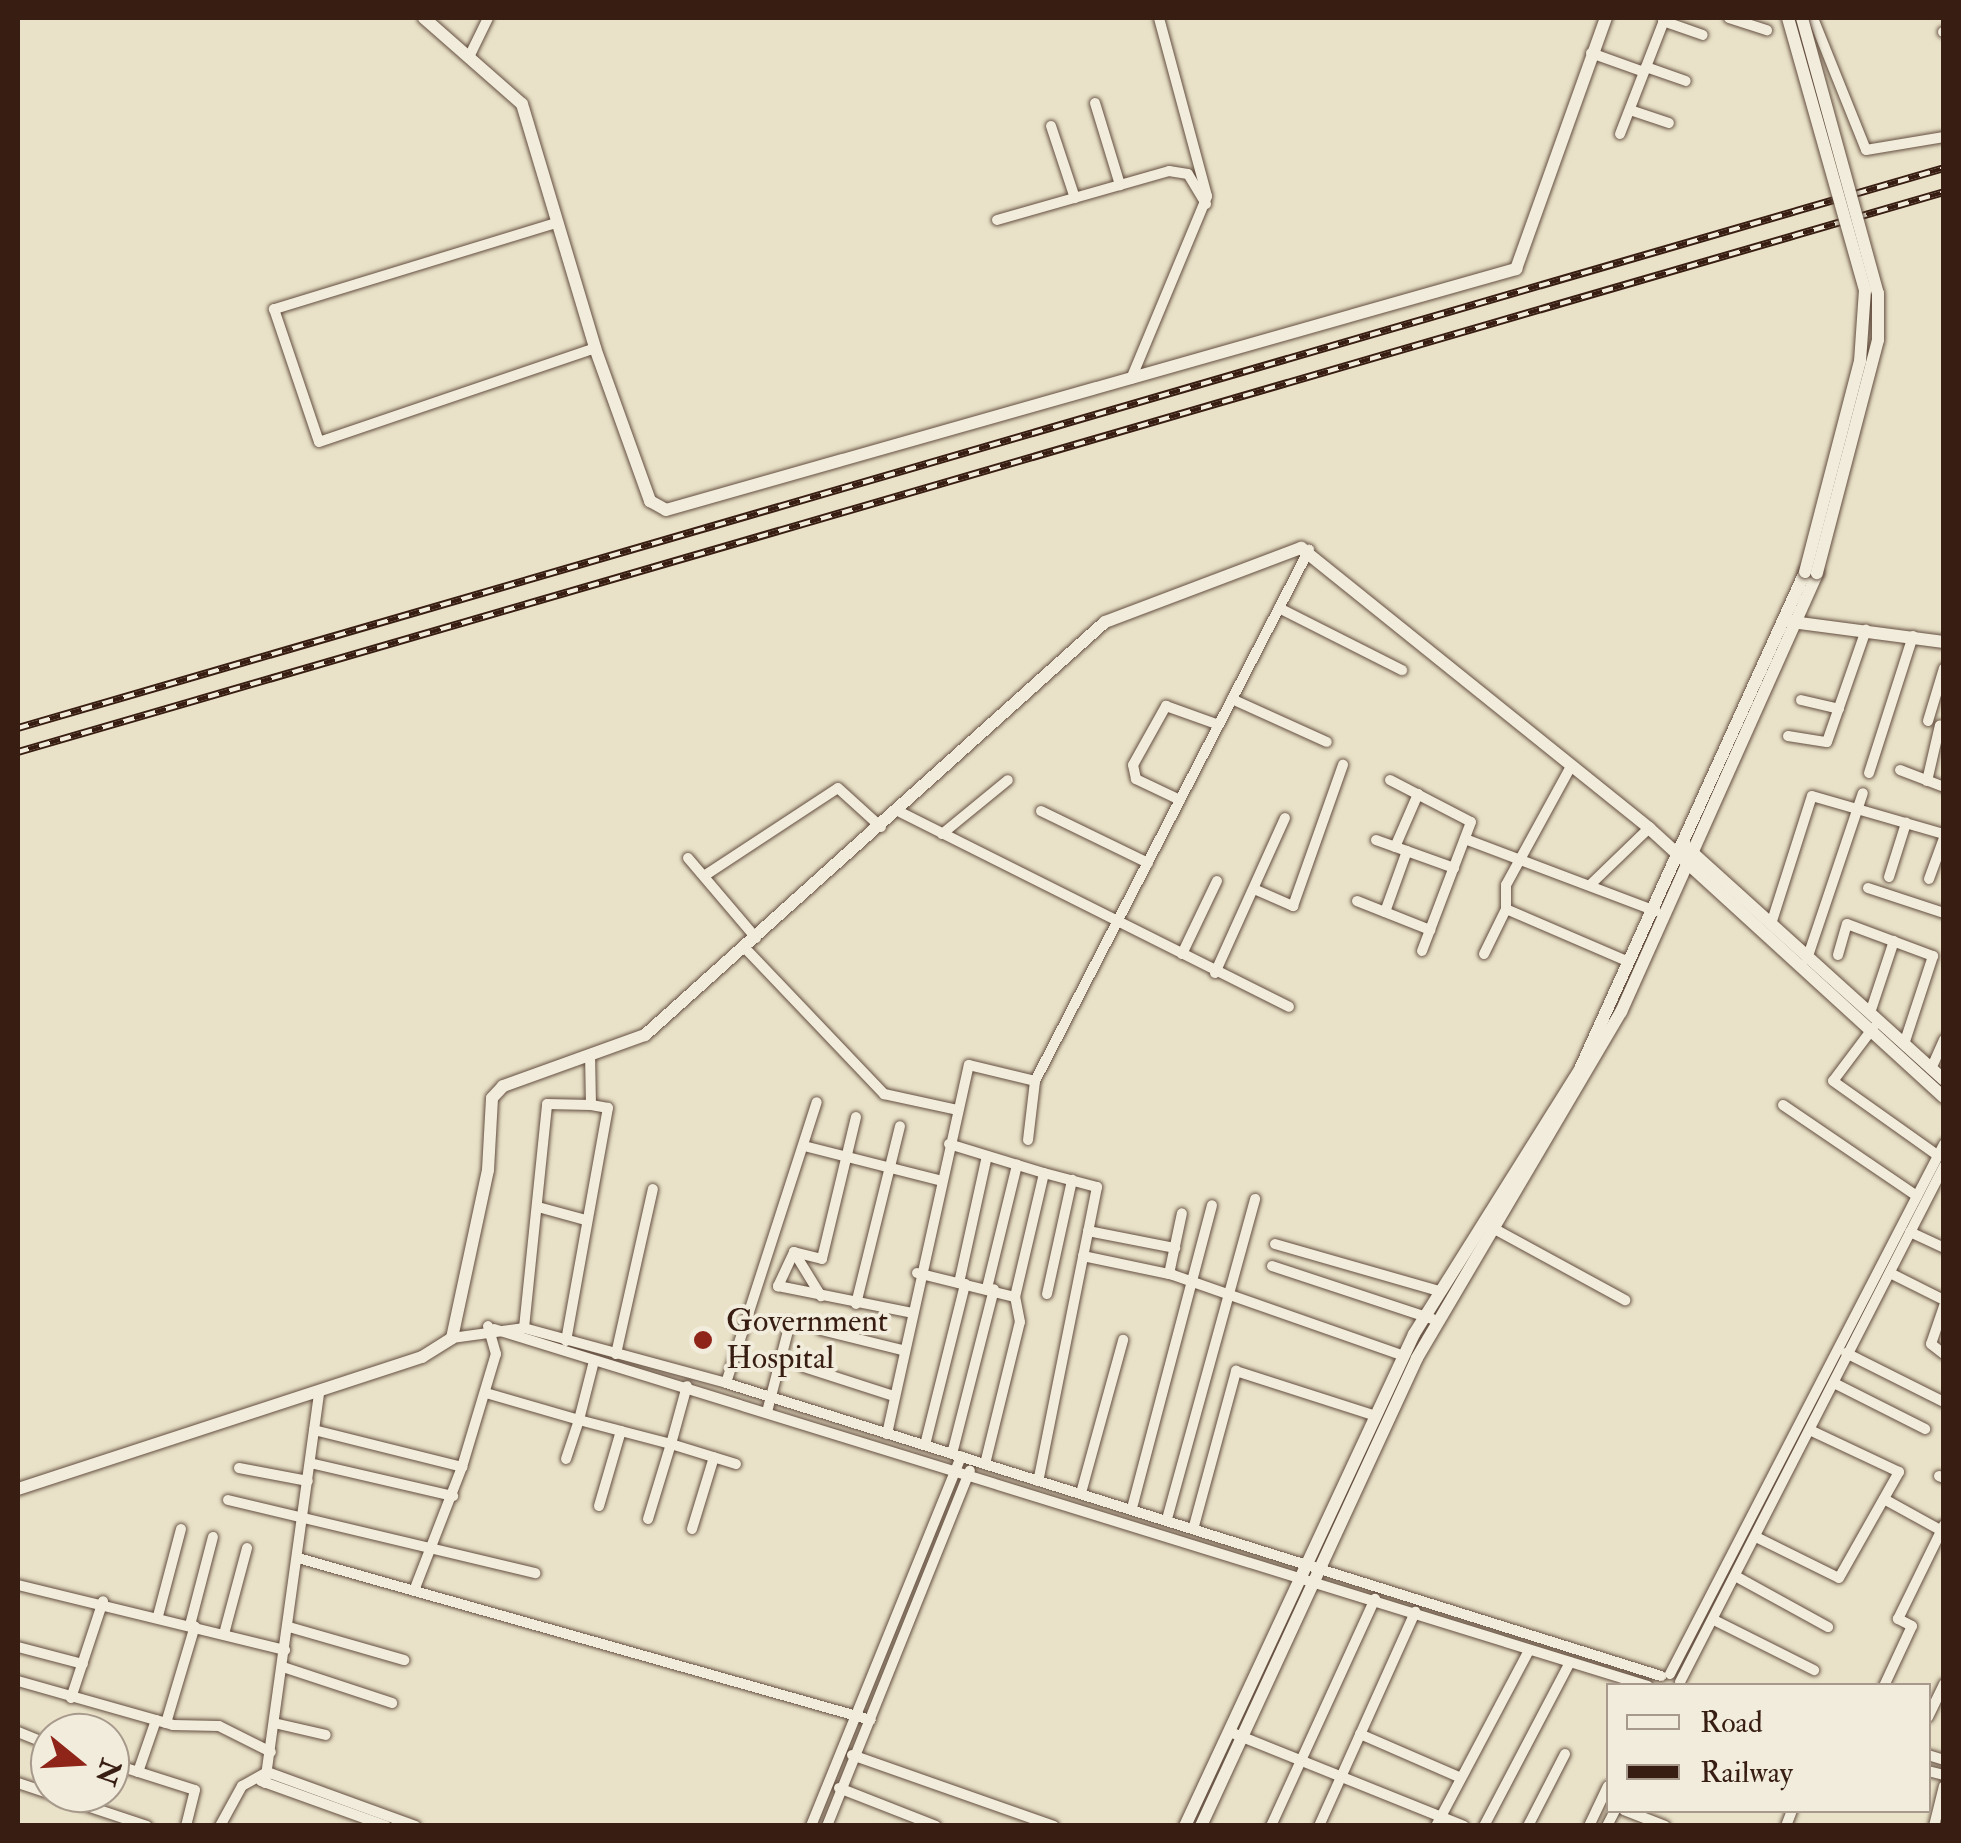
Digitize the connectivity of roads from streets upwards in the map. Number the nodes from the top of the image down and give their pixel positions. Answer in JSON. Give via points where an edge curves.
{"nodes":[{"id":1,"x":424,"y":18,"type":"edge"},
{"id":2,"x":488,"y":18,"type":"edge"},
{"id":3,"x":1158,"y":18,"type":"edge"},
{"id":4,"x":1606,"y":18,"type":"edge"},
{"id":5,"x":1729,"y":18,"type":"edge"},
{"id":6,"x":1788,"y":18,"type":"edge"},
{"id":7,"x":1802,"y":18,"type":"edge"},
{"id":8,"x":1813,"y":18,"type":"edge"},
{"id":9,"x":1664,"y":19,"type":"edge"},
{"id":10,"x":1767,"y":30,"type":"dead end"},
{"id":11,"x":1704,"y":35,"type":"dead end"},
{"id":12,"x":1591,"y":54,"type":"junction"},
{"id":13,"x":469,"y":57,"type":"junction"},
{"id":14,"x":1645,"y":70,"type":"junction"},
{"id":15,"x":1686,"y":82,"type":"dead end"},
{"id":16,"x":1094,"y":103,"type":"dead end"},
{"id":17,"x":1630,"y":110,"type":"junction"},
{"id":18,"x":1669,"y":123,"type":"dead end"},
{"id":19,"x":1051,"y":126,"type":"dead end"},
{"id":20,"x":1620,"y":134,"type":"dead end"},
{"id":21,"x":1944,"y":137,"type":"edge"},
{"id":22,"x":1120,"y":185,"type":"junction"},
{"id":23,"x":1075,"y":198,"type":"junction"},
{"id":24,"x":1206,"y":204,"type":"junction"},
{"id":25,"x":997,"y":220,"type":"dead end"},
{"id":26,"x":556,"y":222,"type":"junction"},
{"id":27,"x":594,"y":348,"type":"junction"},
{"id":28,"x":1130,"y":380,"type":"junction"},
{"id":29,"x":1309,"y":550,"type":"junction"},
{"id":30,"x":1811,"y":573,"type":"junction"},
{"id":31,"x":1280,"y":608,"type":"junction"},
{"id":32,"x":1791,"y":622,"type":"junction"},
{"id":33,"x":1866,"y":630,"type":"junction"},
{"id":34,"x":1913,"y":636,"type":"junction"},
{"id":35,"x":1944,"y":642,"type":"edge"},
{"id":36,"x":1944,"y":668,"type":"edge"},
{"id":37,"x":1402,"y":670,"type":"dead end"},
{"id":38,"x":1232,"y":699,"type":"junction"},
{"id":39,"x":1801,"y":700,"type":"dead end"},
{"id":40,"x":1839,"y":709,"type":"junction"},
{"id":41,"x":1928,"y":721,"type":"dead end"},
{"id":42,"x":1219,"y":725,"type":"junction"},
{"id":43,"x":1940,"y":725,"type":"dead end"},
{"id":44,"x":1788,"y":736,"type":"dead end"},
{"id":45,"x":1327,"y":742,"type":"dead end"},
{"id":46,"x":1343,"y":764,"type":"dead end"},
{"id":47,"x":1570,"y":768,"type":"junction"},
{"id":48,"x":1900,"y":770,"type":"dead end"},
{"id":49,"x":1868,"y":773,"type":"dead end"},
{"id":50,"x":1008,"y":780,"type":"dead end"},
{"id":51,"x":1390,"y":780,"type":"dead end"},
{"id":52,"x":1927,"y":781,"type":"junction"},
{"id":53,"x":1944,"y":786,"type":"edge"},
{"id":54,"x":1864,"y":793,"type":"dead end"},
{"id":55,"x":1418,"y":794,"type":"junction"},
{"id":56,"x":1180,"y":800,"type":"junction"},
{"id":57,"x":1858,"y":807,"type":"junction"},
{"id":58,"x":1041,"y":810,"type":"dead end"},
{"id":59,"x":900,"y":812,"type":"junction"},
{"id":60,"x":1285,"y":818,"type":"dead end"},
{"id":61,"x":1906,"y":823,"type":"junction"},
{"id":62,"x":882,"y":827,"type":"junction"},
{"id":63,"x":1652,"y":831,"type":"junction"},
{"id":64,"x":942,"y":834,"type":"junction"},
{"id":65,"x":1944,"y":836,"type":"edge"},
{"id":66,"x":1465,"y":839,"type":"junction"},
{"id":67,"x":1376,"y":840,"type":"dead end"},
{"id":68,"x":1401,"y":849,"type":"junction"},
{"id":69,"x":1680,"y":849,"type":"junction"},
{"id":70,"x":688,"y":858,"type":"dead end"},
{"id":71,"x":1525,"y":860,"type":"junction"},
{"id":72,"x":1148,"y":863,"type":"junction"},
{"id":73,"x":1454,"y":868,"type":"junction"},
{"id":74,"x":704,"y":876,"type":"junction"},
{"id":75,"x":1889,"y":878,"type":"dead end"},
{"id":76,"x":1928,"y":879,"type":"dead end"},
{"id":77,"x":1217,"y":881,"type":"dead end"},
{"id":78,"x":1590,"y":886,"type":"junction"},
{"id":79,"x":1254,"y":888,"type":"junction"},
{"id":80,"x":1868,"y":888,"type":"dead end"},
{"id":81,"x":1357,"y":901,"type":"dead end"},
{"id":82,"x":1506,"y":910,"type":"junction"},
{"id":83,"x":1656,"y":910,"type":"junction"},
{"id":84,"x":1385,"y":912,"type":"junction"},
{"id":85,"x":1944,"y":914,"type":"edge"},
{"id":86,"x":1772,"y":921,"type":"junction"},
{"id":87,"x":1116,"y":924,"type":"junction"},
{"id":88,"x":1430,"y":930,"type":"junction"},
{"id":89,"x":1894,"y":941,"type":"junction"},
{"id":90,"x":751,"y":943,"type":"junction"},
{"id":91,"x":1422,"y":952,"type":"dead end"},
{"id":92,"x":1182,"y":954,"type":"junction"},
{"id":93,"x":1484,"y":954,"type":"dead end"},
{"id":94,"x":1838,"y":955,"type":"dead end"},
{"id":95,"x":1628,"y":962,"type":"junction"},
{"id":96,"x":1805,"y":963,"type":"junction"},
{"id":97,"x":1215,"y":973,"type":"junction"},
{"id":98,"x":1289,"y":1007,"type":"dead end"},
{"id":99,"x":1870,"y":1013,"type":"junction"},
{"id":100,"x":1873,"y":1028,"type":"junction"},
{"id":101,"x":1944,"y":1040,"type":"edge"},
{"id":102,"x":1904,"y":1044,"type":"junction"},
{"id":103,"x":590,"y":1056,"type":"junction"},
{"id":104,"x":1931,"y":1068,"type":"junction"},
{"id":105,"x":1944,"y":1080,"type":"edge"},
{"id":106,"x":1034,"y":1082,"type":"junction"},
{"id":107,"x":1944,"y":1098,"type":"edge"},
{"id":108,"x":817,"y":1102,"type":"dead end"},
{"id":109,"x":1783,"y":1105,"type":"dead end"},
{"id":110,"x":591,"y":1106,"type":"junction"},
{"id":111,"x":958,"y":1110,"type":"junction"},
{"id":112,"x":856,"y":1117,"type":"dead end"},
{"id":113,"x":900,"y":1126,"type":"dead end"},
{"id":114,"x":1028,"y":1140,"type":"dead end"},
{"id":115,"x":950,"y":1144,"type":"junction"},
{"id":116,"x":1944,"y":1144,"type":"edge"},
{"id":117,"x":808,"y":1147,"type":"junction"},
{"id":118,"x":1937,"y":1155,"type":"junction"},
{"id":119,"x":848,"y":1156,"type":"junction"},
{"id":120,"x":987,"y":1156,"type":"junction"},
{"id":121,"x":1017,"y":1165,"type":"junction"},
{"id":122,"x":1944,"y":1166,"type":"edge"},
{"id":123,"x":892,"y":1169,"type":"junction"},
{"id":124,"x":1044,"y":1173,"type":"junction"},
{"id":125,"x":938,"y":1180,"type":"junction"},
{"id":126,"x":1072,"y":1180,"type":"junction"},
{"id":127,"x":653,"y":1189,"type":"dead end"},
{"id":128,"x":1917,"y":1196,"type":"junction"},
{"id":129,"x":1255,"y":1200,"type":"dead end"},
{"id":130,"x":1212,"y":1205,"type":"dead end"},
{"id":131,"x":538,"y":1207,"type":"junction"},
{"id":132,"x":1182,"y":1214,"type":"dead end"},
{"id":133,"x":582,"y":1219,"type":"junction"},
{"id":134,"x":1491,"y":1227,"type":"junction"},
{"id":135,"x":1088,"y":1231,"type":"junction"},
{"id":136,"x":1910,"y":1232,"type":"junction"},
{"id":137,"x":1275,"y":1244,"type":"dead end"},
{"id":138,"x":1175,"y":1248,"type":"junction"},
{"id":139,"x":1944,"y":1248,"type":"edge"},
{"id":140,"x":794,"y":1252,"type":"junction"},
{"id":141,"x":1082,"y":1256,"type":"junction"},
{"id":142,"x":1272,"y":1266,"type":"dead end"},
{"id":143,"x":917,"y":1272,"type":"junction"},
{"id":144,"x":1890,"y":1273,"type":"junction"},
{"id":145,"x":1169,"y":1274,"type":"junction"},
{"id":146,"x":1192,"y":1282,"type":"junction"},
{"id":147,"x":962,"y":1283,"type":"junction"},
{"id":148,"x":991,"y":1288,"type":"junction"},
{"id":149,"x":1439,"y":1291,"type":"junction"},
{"id":150,"x":1229,"y":1293,"type":"junction"},
{"id":151,"x":1047,"y":1294,"type":"dead end"},
{"id":152,"x":821,"y":1296,"type":"junction"},
{"id":153,"x":1015,"y":1297,"type":"junction"},
{"id":154,"x":1625,"y":1300,"type":"dead end"},
{"id":155,"x":1944,"y":1303,"type":"edge"},
{"id":156,"x":856,"y":1304,"type":"junction"},
{"id":157,"x":908,"y":1312,"type":"junction"},
{"id":158,"x":1431,"y":1319,"type":"junction"},
{"id":159,"x":790,"y":1323,"type":"dead end"},
{"id":160,"x":488,"y":1326,"type":"junction"},
{"id":161,"x":524,"y":1328,"type":"junction"},
{"id":162,"x":820,"y":1330,"type":"dead end"},
{"id":163,"x":452,"y":1338,"type":"junction"},
{"id":164,"x":1123,"y":1340,"type":"dead end"},
{"id":165,"x":566,"y":1341,"type":"junction"},
{"id":166,"x":902,"y":1350,"type":"junction"},
{"id":167,"x":1845,"y":1352,"type":"junction"},
{"id":168,"x":616,"y":1354,"type":"junction"},
{"id":169,"x":1944,"y":1354,"type":"edge"},
{"id":170,"x":1404,"y":1356,"type":"junction"},
{"id":171,"x":594,"y":1361,"type":"junction"},
{"id":172,"x":804,"y":1367,"type":"dead end"},
{"id":173,"x":726,"y":1383,"type":"junction"},
{"id":174,"x":1836,"y":1384,"type":"junction"},
{"id":175,"x":687,"y":1386,"type":"junction"},
{"id":176,"x":319,"y":1392,"type":"junction"},
{"id":177,"x":486,"y":1393,"type":"junction"},
{"id":178,"x":894,"y":1396,"type":"junction"},
{"id":179,"x":771,"y":1397,"type":"junction"},
{"id":180,"x":1944,"y":1402,"type":"edge"},
{"id":181,"x":767,"y":1412,"type":"junction"},
{"id":182,"x":1376,"y":1416,"type":"junction"},
{"id":183,"x":578,"y":1420,"type":"junction"},
{"id":184,"x":1925,"y":1429,"type":"dead end"},
{"id":185,"x":314,"y":1430,"type":"junction"},
{"id":186,"x":621,"y":1432,"type":"junction"},
{"id":187,"x":1812,"y":1432,"type":"junction"},
{"id":188,"x":887,"y":1434,"type":"junction"},
{"id":189,"x":671,"y":1444,"type":"junction"},
{"id":190,"x":925,"y":1445,"type":"junction"},
{"id":191,"x":957,"y":1455,"type":"junction"},
{"id":192,"x":714,"y":1457,"type":"junction"},
{"id":193,"x":566,"y":1459,"type":"dead end"},
{"id":194,"x":310,"y":1462,"type":"junction"},
{"id":195,"x":980,"y":1463,"type":"junction"},
{"id":196,"x":736,"y":1464,"type":"dead end"},
{"id":197,"x":462,"y":1467,"type":"junction"},
{"id":198,"x":238,"y":1468,"type":"dead end"},
{"id":199,"x":954,"y":1470,"type":"junction"},
{"id":200,"x":969,"y":1474,"type":"junction"},
{"id":201,"x":308,"y":1480,"type":"junction"},
{"id":202,"x":1038,"y":1480,"type":"junction"},
{"id":203,"x":18,"y":1489,"type":"edge"},
{"id":204,"x":1080,"y":1493,"type":"junction"},
{"id":205,"x":453,"y":1496,"type":"junction"},
{"id":206,"x":1884,"y":1499,"type":"junction"},
{"id":207,"x":228,"y":1500,"type":"dead end"},
{"id":208,"x":599,"y":1506,"type":"dead end"},
{"id":209,"x":1132,"y":1508,"type":"junction"},
{"id":210,"x":304,"y":1514,"type":"junction"},
{"id":211,"x":648,"y":1519,"type":"dead end"},
{"id":212,"x":1168,"y":1519,"type":"junction"},
{"id":213,"x":1194,"y":1526,"type":"junction"},
{"id":214,"x":181,"y":1529,"type":"dead end"},
{"id":215,"x":692,"y":1529,"type":"dead end"},
{"id":216,"x":1943,"y":1529,"type":"edge"},
{"id":217,"x":213,"y":1537,"type":"dead end"},
{"id":218,"x":1758,"y":1538,"type":"junction"},
{"id":219,"x":247,"y":1548,"type":"dead end"},
{"id":220,"x":429,"y":1548,"type":"junction"},
{"id":221,"x":298,"y":1558,"type":"junction"},
{"id":222,"x":1312,"y":1569,"type":"junction"},
{"id":223,"x":535,"y":1572,"type":"dead end"},
{"id":224,"x":1737,"y":1577,"type":"junction"},
{"id":225,"x":18,"y":1585,"type":"edge"},
{"id":226,"x":414,"y":1591,"type":"junction"},
{"id":227,"x":1375,"y":1599,"type":"junction"},
{"id":228,"x":103,"y":1602,"type":"junction"},
{"id":229,"x":1415,"y":1612,"type":"junction"},
{"id":230,"x":158,"y":1616,"type":"junction"},
{"id":231,"x":1714,"y":1620,"type":"junction"},
{"id":232,"x":192,"y":1626,"type":"junction"},
{"id":233,"x":1828,"y":1626,"type":"dead end"},
{"id":234,"x":289,"y":1627,"type":"junction"},
{"id":235,"x":224,"y":1634,"type":"junction"},
{"id":236,"x":18,"y":1647,"type":"edge"},
{"id":237,"x":285,"y":1650,"type":"junction"},
{"id":238,"x":1529,"y":1650,"type":"junction"},
{"id":239,"x":404,"y":1660,"type":"dead end"},
{"id":240,"x":1570,"y":1662,"type":"junction"},
{"id":241,"x":83,"y":1664,"type":"junction"},
{"id":242,"x":282,"y":1667,"type":"junction"},
{"id":243,"x":1814,"y":1670,"type":"dead end"},
{"id":244,"x":1659,"y":1680,"type":"edge"},
{"id":245,"x":18,"y":1681,"type":"edge"},
{"id":246,"x":1682,"y":1683,"type":"edge"},
{"id":247,"x":1885,"y":1683,"type":"edge"},
{"id":248,"x":1944,"y":1684,"type":"edge"},
{"id":249,"x":71,"y":1698,"type":"junction"},
{"id":250,"x":392,"y":1703,"type":"dead end"},
{"id":251,"x":1931,"y":1712,"type":"edge"},
{"id":252,"x":857,"y":1716,"type":"junction"},
{"id":253,"x":871,"y":1720,"type":"junction"},
{"id":254,"x":161,"y":1722,"type":"junction"},
{"id":255,"x":274,"y":1724,"type":"junction"},
{"id":256,"x":1236,"y":1734,"type":"junction"},
{"id":257,"x":1360,"y":1734,"type":"junction"},
{"id":258,"x":326,"y":1735,"type":"dead end"},
{"id":259,"x":270,"y":1752,"type":"junction"},
{"id":260,"x":842,"y":1752,"type":"junction"},
{"id":261,"x":1565,"y":1754,"type":"dead end"},
{"id":262,"x":856,"y":1757,"type":"junction"},
{"id":263,"x":1301,"y":1758,"type":"junction"},
{"id":264,"x":130,"y":1770,"type":"edge"},
{"id":265,"x":138,"y":1772,"type":"junction"},
{"id":266,"x":1342,"y":1775,"type":"junction"},
{"id":267,"x":266,"y":1777,"type":"junction"},
{"id":268,"x":1461,"y":1778,"type":"junction"},
{"id":269,"x":18,"y":1783,"type":"edge"},
{"id":270,"x":829,"y":1784,"type":"junction"},
{"id":271,"x":1944,"y":1786,"type":"edge"},
{"id":272,"x":842,"y":1790,"type":"junction"},
{"id":273,"x":1606,"y":1790,"type":"edge"},
{"id":274,"x":1937,"y":1810,"type":"edge"},
{"id":275,"x":1632,"y":1813,"type":"edge"},
{"id":276,"x":1438,"y":1821,"type":"edge"},
{"id":277,"x":409,"y":1824,"type":"edge"},
{"id":278,"x":147,"y":1826,"type":"edge"},
{"id":279,"x":186,"y":1826,"type":"edge"},
{"id":280,"x":220,"y":1826,"type":"edge"},
{"id":281,"x":386,"y":1826,"type":"edge"},
{"id":282,"x":812,"y":1826,"type":"edge"},
{"id":283,"x":828,"y":1826,"type":"edge"},
{"id":284,"x":936,"y":1826,"type":"edge"},
{"id":285,"x":1054,"y":1826,"type":"edge"},
{"id":286,"x":1185,"y":1826,"type":"edge"},
{"id":287,"x":1200,"y":1826,"type":"edge"},
{"id":288,"x":1271,"y":1826,"type":"edge"},
{"id":289,"x":1319,"y":1826,"type":"edge"},
{"id":290,"x":1464,"y":1826,"type":"edge"},
{"id":291,"x":1484,"y":1826,"type":"edge"},
{"id":292,"x":1528,"y":1826,"type":"edge"},
{"id":293,"x":1589,"y":1826,"type":"edge"},
{"id":294,"x":1665,"y":1826,"type":"edge"},
{"id":295,"x":1934,"y":1826,"type":"edge"}],
"edges":[{"from":1,"to":13,"type":"street"},
{"from":2,"to":13,"type":"street"},
{"from":3,"to":24,"type":"street"},
{"from":4,"to":12,"type":"street"},
{"from":5,"to":10,"type":"street"},
{"from":6,"to":30,"type":"street","bridge":true,"via":[[1865,290],[1860,361]]},
{"from":7,"to":30,"type":"street","bridge":true,"via":[[1878,292],[1878,340]]},
{"from":8,"to":21,"type":"street","via":[[1866,150]]},
{"from":9,"to":11,"type":"street"},
{"from":9,"to":14,"type":"street"},
{"from":12,"to":14,"type":"street"},
{"from":12,"to":28,"type":"street","via":[[1516,270]]},
{"from":13,"to":26,"type":"street","via":[[522,104]]},
{"from":14,"to":15,"type":"street"},
{"from":14,"to":17,"type":"street"},
{"from":16,"to":22,"type":"street"},
{"from":17,"to":18,"type":"street"},
{"from":17,"to":20,"type":"street"},
{"from":19,"to":23,"type":"street"},
{"from":22,"to":23,"type":"street"},
{"from":22,"to":24,"type":"street","via":[[1180,170]]},
{"from":23,"to":25,"type":"street"},
{"from":24,"to":28,"type":"street"},
{"from":26,"to":27,"type":"street"},
{"from":26,"to":27,"type":"street","via":[[274,309],[319,442]]},
{"from":27,"to":28,"type":"street","via":[[650,501],[666,510]]},
{"from":29,"to":31,"type":"street"},
{"from":29,"to":47,"type":"street"},
{"from":29,"to":59,"type":"street","via":[[1105,622]]},
{"from":30,"to":32,"type":"street"},
{"from":31,"to":37,"type":"street"},
{"from":31,"to":38,"type":"street"},
{"from":32,"to":33,"type":"street"},
{"from":32,"to":69,"type":"street"},
{"from":33,"to":34,"type":"street"},
{"from":33,"to":40,"type":"street"},
{"from":34,"to":35,"type":"street"},
{"from":34,"to":49,"type":"street"},
{"from":36,"to":41,"type":"street"},
{"from":38,"to":42,"type":"street"},
{"from":38,"to":45,"type":"street"},
{"from":39,"to":40,"type":"street"},
{"from":40,"to":44,"type":"street","via":[[1824,746]]},
{"from":42,"to":56,"type":"street"},
{"from":42,"to":56,"type":"street","via":[[1166,706],[1133,766],[1136,779]]},
{"from":43,"to":52,"type":"street"},
{"from":46,"to":79,"type":"street","via":[[1293,906]]},
{"from":47,"to":63,"type":"street"},
{"from":47,"to":71,"type":"street"},
{"from":48,"to":52,"type":"street"},
{"from":50,"to":64,"type":"street"},
{"from":51,"to":55,"type":"street"},
{"from":52,"to":53,"type":"street"},
{"from":54,"to":57,"type":"street"},
{"from":55,"to":66,"type":"street","via":[[1470,818]]},
{"from":55,"to":68,"type":"street"},
{"from":56,"to":72,"type":"street"},
{"from":57,"to":61,"type":"street"},
{"from":57,"to":86,"type":"street","via":[[1812,796]]},
{"from":57,"to":96,"type":"street"},
{"from":58,"to":72,"type":"street"},
{"from":59,"to":62,"type":"street"},
{"from":59,"to":64,"type":"street"},
{"from":60,"to":79,"type":"street"},
{"from":61,"to":65,"type":"street"},
{"from":61,"to":75,"type":"street"},
{"from":62,"to":74,"type":"street","via":[[838,788]]},
{"from":62,"to":90,"type":"street"},
{"from":63,"to":69,"type":"street"},
{"from":63,"to":78,"type":"street"},
{"from":64,"to":87,"type":"street"},
{"from":65,"to":76,"type":"street"},
{"from":66,"to":71,"type":"street"},
{"from":66,"to":73,"type":"street"},
{"from":67,"to":68,"type":"street"},
{"from":68,"to":73,"type":"street"},
{"from":68,"to":84,"type":"street"},
{"from":69,"to":83,"type":"street"},
{"from":69,"to":86,"type":"street"},
{"from":69,"to":96,"type":"street"},
{"from":70,"to":74,"type":"street"},
{"from":71,"to":78,"type":"street"},
{"from":71,"to":82,"type":"street","via":[[1506,884]]},
{"from":72,"to":87,"type":"street"},
{"from":73,"to":88,"type":"street"},
{"from":74,"to":90,"type":"street"},
{"from":77,"to":92,"type":"street"},
{"from":78,"to":83,"type":"street"},
{"from":79,"to":97,"type":"street"},
{"from":80,"to":85,"type":"street"},
{"from":81,"to":84,"type":"street"},
{"from":82,"to":93,"type":"street"},
{"from":82,"to":95,"type":"street"},
{"from":83,"to":95,"type":"street"},
{"from":83,"to":134,"type":"street","via":[[1592,1066]]},
{"from":84,"to":88,"type":"street"},
{"from":86,"to":96,"type":"street"},
{"from":87,"to":92,"type":"street"},
{"from":87,"to":106,"type":"street"},
{"from":88,"to":91,"type":"street"},
{"from":89,"to":94,"type":"street","via":[[1847,924]]},
{"from":89,"to":99,"type":"street"},
{"from":89,"to":102,"type":"street","via":[[1932,956]]},
{"from":90,"to":103,"type":"street","via":[[645,1035]]},
{"from":90,"to":111,"type":"street","via":[[884,1094]]},
{"from":92,"to":97,"type":"street"},
{"from":95,"to":149,"type":"street","via":[[1580,1069]]},
{"from":96,"to":99,"type":"street"},
{"from":96,"to":100,"type":"street"},
{"from":97,"to":98,"type":"street"},
{"from":99,"to":102,"type":"street"},
{"from":100,"to":107,"type":"street"},
{"from":100,"to":118,"type":"street","via":[[1833,1081]]},
{"from":101,"to":104,"type":"street"},
{"from":102,"to":104,"type":"street"},
{"from":103,"to":110,"type":"street"},
{"from":103,"to":163,"type":"street","via":[[492,1098],[488,1170]]},
{"from":104,"to":105,"type":"street"},
{"from":106,"to":111,"type":"street","via":[[969,1065]]},
{"from":106,"to":114,"type":"street"},
{"from":108,"to":117,"type":"street"},
{"from":109,"to":128,"type":"street"},
{"from":110,"to":131,"type":"street","via":[[547,1104]]},
{"from":110,"to":133,"type":"street","via":[[608,1108]]},
{"from":111,"to":115,"type":"street"},
{"from":112,"to":119,"type":"street"},
{"from":113,"to":123,"type":"street"},
{"from":115,"to":120,"type":"street"},
{"from":115,"to":125,"type":"street"},
{"from":116,"to":118,"type":"street"},
{"from":117,"to":119,"type":"street"},
{"from":117,"to":173,"type":"street","via":[[773,1227]]},
{"from":118,"to":128,"type":"street"},
{"from":119,"to":123,"type":"street"},
{"from":119,"to":140,"type":"street","via":[[822,1259]]},
{"from":120,"to":121,"type":"street"},
{"from":120,"to":147,"type":"street"},
{"from":121,"to":124,"type":"street"},
{"from":121,"to":148,"type":"street"},
{"from":122,"to":136,"type":"street"},
{"from":123,"to":125,"type":"street"},
{"from":123,"to":156,"type":"street"},
{"from":124,"to":126,"type":"street"},
{"from":124,"to":153,"type":"street"},
{"from":125,"to":143,"type":"street"},
{"from":126,"to":135,"type":"street","via":[[1097,1187]]},
{"from":126,"to":151,"type":"street"},
{"from":127,"to":168,"type":"street"},
{"from":128,"to":167,"type":"street"},
{"from":129,"to":150,"type":"street"},
{"from":130,"to":146,"type":"street"},
{"from":131,"to":133,"type":"street"},
{"from":131,"to":161,"type":"street"},
{"from":132,"to":138,"type":"street"},
{"from":133,"to":165,"type":"street"},
{"from":134,"to":154,"type":"street"},
{"from":134,"to":158,"type":"street"},
{"from":135,"to":138,"type":"street"},
{"from":135,"to":141,"type":"street"},
{"from":136,"to":139,"type":"street"},
{"from":136,"to":144,"type":"street"},
{"from":137,"to":149,"type":"street"},
{"from":138,"to":145,"type":"street"},
{"from":140,"to":152,"type":"street"},
{"from":140,"to":152,"type":"street","via":[[778,1286]]},
{"from":141,"to":145,"type":"street"},
{"from":141,"to":202,"type":"street","via":[[1069,1319],[1076,1325]]},
{"from":142,"to":158,"type":"street"},
{"from":143,"to":147,"type":"street"},
{"from":143,"to":157,"type":"street"},
{"from":144,"to":155,"type":"street"},
{"from":144,"to":167,"type":"street"},
{"from":145,"to":146,"type":"street"},
{"from":146,"to":150,"type":"street"},
{"from":146,"to":209,"type":"street"},
{"from":147,"to":148,"type":"street"},
{"from":147,"to":190,"type":"street"},
{"from":148,"to":153,"type":"street"},
{"from":148,"to":191,"type":"street"},
{"from":149,"to":158,"type":"street"},
{"from":150,"to":170,"type":"street"},
{"from":150,"to":212,"type":"street"},
{"from":152,"to":156,"type":"street"},
{"from":153,"to":195,"type":"street","via":[[1020,1322]]},
{"from":155,"to":169,"type":"street","via":[[1931,1344]]},
{"from":156,"to":157,"type":"street"},
{"from":157,"to":166,"type":"street"},
{"from":158,"to":170,"type":"street"},
{"from":158,"to":222,"type":"street"},
{"from":159,"to":179,"type":"street"},
{"from":160,"to":161,"type":"street"},
{"from":160,"to":163,"type":"street"},
{"from":160,"to":171,"type":"street"},
{"from":160,"to":177,"type":"street","via":[[496,1354]]},
{"from":161,"to":165,"type":"street"},
{"from":162,"to":166,"type":"street"},
{"from":163,"to":176,"type":"street","via":[[422,1358]]},
{"from":164,"to":204,"type":"street"},
{"from":165,"to":168,"type":"street"},
{"from":166,"to":178,"type":"street"},
{"from":167,"to":174,"type":"street"},
{"from":167,"to":180,"type":"street"},
{"from":167,"to":244,"type":"street"},
{"from":168,"to":173,"type":"street"},
{"from":170,"to":182,"type":"street"},
{"from":171,"to":175,"type":"street"},
{"from":171,"to":183,"type":"street"},
{"from":172,"to":178,"type":"street"},
{"from":173,"to":179,"type":"street"},
{"from":174,"to":184,"type":"street"},
{"from":174,"to":187,"type":"street"},
{"from":175,"to":181,"type":"street"},
{"from":175,"to":189,"type":"street"},
{"from":176,"to":185,"type":"street"},
{"from":176,"to":203,"type":"street"},
{"from":177,"to":183,"type":"street"},
{"from":177,"to":197,"type":"street"},
{"from":178,"to":188,"type":"street"},
{"from":179,"to":181,"type":"street"},
{"from":179,"to":188,"type":"street"},
{"from":181,"to":199,"type":"street"},
{"from":182,"to":213,"type":"street","via":[[1236,1371]]},
{"from":182,"to":222,"type":"street"},
{"from":183,"to":186,"type":"street"},
{"from":183,"to":193,"type":"street"},
{"from":185,"to":194,"type":"street"},
{"from":185,"to":197,"type":"street"},
{"from":186,"to":189,"type":"street"},
{"from":186,"to":208,"type":"street"},
{"from":187,"to":206,"type":"street","via":[[1899,1472]]},
{"from":187,"to":218,"type":"street"},
{"from":188,"to":190,"type":"street"},
{"from":189,"to":192,"type":"street"},
{"from":189,"to":211,"type":"street"},
{"from":190,"to":191,"type":"street"},
{"from":191,"to":195,"type":"street"},
{"from":191,"to":199,"type":"street"},
{"from":192,"to":196,"type":"street"},
{"from":192,"to":215,"type":"street"},
{"from":194,"to":201,"type":"street"},
{"from":194,"to":205,"type":"street"},
{"from":195,"to":200,"type":"street"},
{"from":195,"to":202,"type":"street"},
{"from":197,"to":205,"type":"street"},
{"from":198,"to":201,"type":"street"},
{"from":199,"to":200,"type":"street"},
{"from":199,"to":252,"type":"street"},
{"from":200,"to":222,"type":"street"},
{"from":200,"to":253,"type":"street"},
{"from":201,"to":210,"type":"street"},
{"from":202,"to":204,"type":"street"},
{"from":204,"to":209,"type":"street"},
{"from":205,"to":220,"type":"street"},
{"from":206,"to":216,"type":"street"},
{"from":206,"to":218,"type":"street","via":[[1839,1578]]},
{"from":207,"to":210,"type":"street"},
{"from":209,"to":212,"type":"street"},
{"from":210,"to":220,"type":"street"},
{"from":210,"to":221,"type":"street"},
{"from":212,"to":213,"type":"street"},
{"from":213,"to":222,"type":"street"},
{"from":214,"to":230,"type":"street"},
{"from":216,"to":247,"type":"street","via":[[1898,1619],[1912,1626]]},
{"from":217,"to":232,"type":"street"},
{"from":218,"to":224,"type":"street"},
{"from":219,"to":235,"type":"street"},
{"from":220,"to":223,"type":"street"},
{"from":220,"to":226,"type":"street"},
{"from":221,"to":226,"type":"street"},
{"from":221,"to":234,"type":"street"},
{"from":222,"to":227,"type":"street"},
{"from":222,"to":244,"type":"street"},
{"from":222,"to":256,"type":"street"},
{"from":224,"to":231,"type":"street"},
{"from":224,"to":233,"type":"street"},
{"from":225,"to":228,"type":"street"},
{"from":226,"to":252,"type":"street"},
{"from":227,"to":229,"type":"street"},
{"from":227,"to":263,"type":"street"},
{"from":228,"to":230,"type":"street"},
{"from":228,"to":241,"type":"street"},
{"from":229,"to":238,"type":"street"},
{"from":229,"to":257,"type":"street"},
{"from":230,"to":232,"type":"street"},
{"from":231,"to":243,"type":"street"},
{"from":231,"to":246,"type":"street"},
{"from":232,"to":235,"type":"street"},
{"from":232,"to":254,"type":"street"},
{"from":234,"to":237,"type":"street"},
{"from":234,"to":239,"type":"street"},
{"from":235,"to":237,"type":"street"},
{"from":236,"to":241,"type":"street"},
{"from":237,"to":242,"type":"street"},
{"from":238,"to":240,"type":"street"},
{"from":238,"to":268,"type":"street"},
{"from":240,"to":244,"type":"street"},
{"from":240,"to":291,"type":"street"},
{"from":241,"to":249,"type":"street"},
{"from":242,"to":250,"type":"street"},
{"from":242,"to":255,"type":"street"},
{"from":245,"to":249,"type":"street"},
{"from":248,"to":251,"type":"street"},
{"from":249,"to":254,"type":"street"},
{"from":252,"to":253,"type":"street"},
{"from":252,"to":260,"type":"street"},
{"from":253,"to":262,"type":"street"},
{"from":254,"to":259,"type":"street","via":[[219,1726]]},
{"from":254,"to":265,"type":"street"},
{"from":255,"to":258,"type":"street"},
{"from":255,"to":259,"type":"street"},
{"from":256,"to":263,"type":"street"},
{"from":256,"to":286,"type":"street"},
{"from":256,"to":287,"type":"street"},
{"from":257,"to":266,"type":"street"},
{"from":257,"to":268,"type":"street"},
{"from":259,"to":267,"type":"street"},
{"from":260,"to":262,"type":"street"},
{"from":260,"to":270,"type":"street"},
{"from":261,"to":292,"type":"street"},
{"from":262,"to":272,"type":"street"},
{"from":262,"to":285,"type":"street"},
{"from":263,"to":266,"type":"street"},
{"from":263,"to":288,"type":"street"},
{"from":264,"to":265,"type":"street"},
{"from":265,"to":279,"type":"street","via":[[196,1790]]},
{"from":266,"to":276,"type":"street"},
{"from":266,"to":289,"type":"street"},
{"from":267,"to":277,"type":"street"},
{"from":267,"to":280,"type":"street","via":[[251,1776]]},
{"from":267,"to":281,"type":"street"},
{"from":268,"to":276,"type":"street"},
{"from":269,"to":278,"type":"street"},
{"from":270,"to":272,"type":"street"},
{"from":270,"to":282,"type":"street"},
{"from":271,"to":274,"type":"street"},
{"from":272,"to":283,"type":"street"},
{"from":272,"to":284,"type":"street"},
{"from":273,"to":293,"type":"street"},
{"from":274,"to":295,"type":"street"},
{"from":275,"to":294,"type":"street"},
{"from":276,"to":290,"type":"street"}]}
